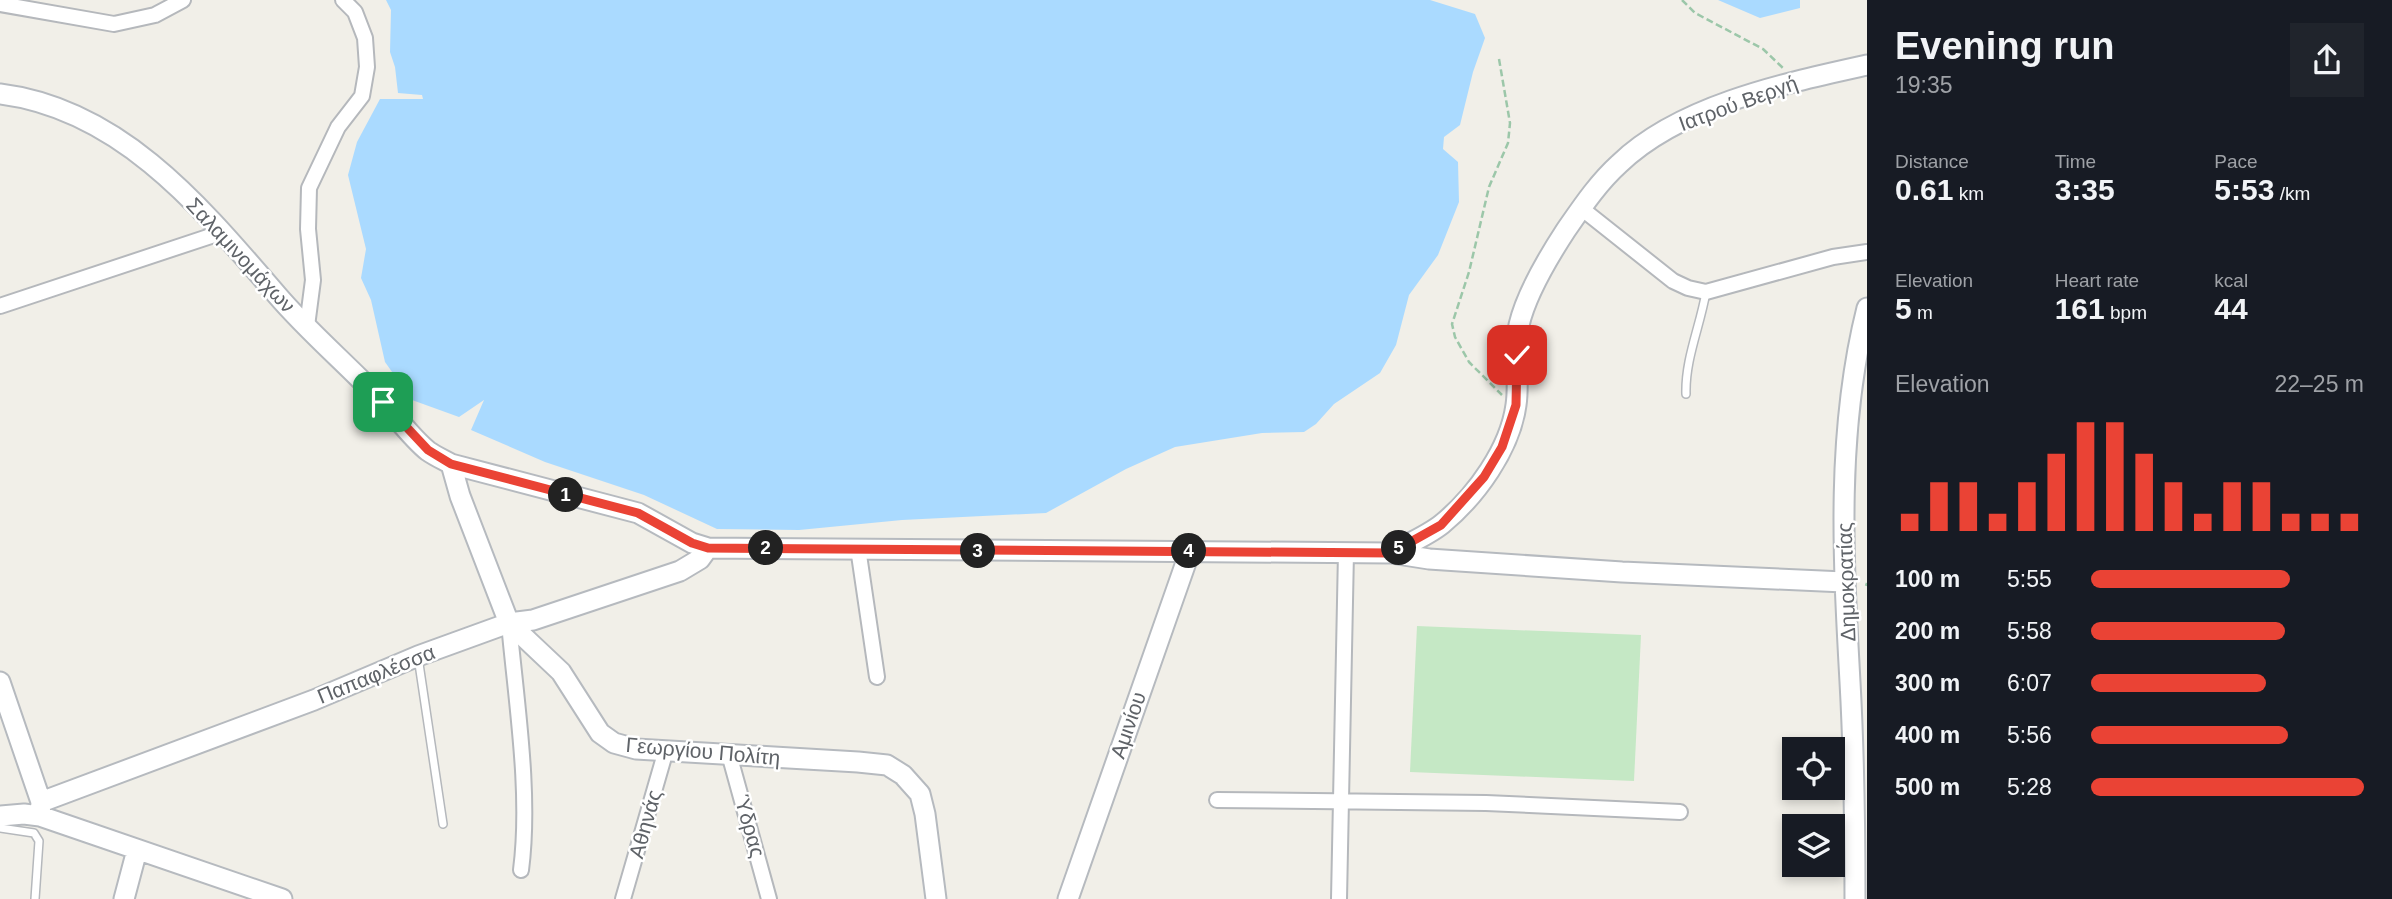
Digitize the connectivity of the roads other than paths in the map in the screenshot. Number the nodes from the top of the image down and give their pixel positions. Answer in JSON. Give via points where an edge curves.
{"nodes":[{"id":1,"x":183,"y":0,"type":"edge"},
{"id":2,"x":343,"y":0,"type":"edge"},
{"id":3,"x":0,"y":4,"type":"edge"},
{"id":4,"x":1867,"y":65,"type":"edge"},
{"id":5,"x":0,"y":94,"type":"edge"},
{"id":6,"x":1581,"y":208,"type":"junction"},
{"id":7,"x":223,"y":232,"type":"junction"},
{"id":8,"x":1867,"y":252,"type":"edge"},
{"id":9,"x":1706,"y":292,"type":"junction"},
{"id":10,"x":0,"y":306,"type":"edge"},
{"id":11,"x":1867,"y":308,"type":"edge"},
{"id":12,"x":307,"y":326,"type":"junction"},
{"id":13,"x":1686,"y":394,"type":"dead end"},
{"id":14,"x":451,"y":464,"type":"junction"},
{"id":15,"x":708,"y":548,"type":"junction"},
{"id":16,"x":858,"y":548,"type":"junction"},
{"id":17,"x":1190,"y":551,"type":"junction"},
{"id":18,"x":1346,"y":552,"type":"junction"},
{"id":19,"x":1391,"y":553,"type":"junction"},
{"id":20,"x":1844,"y":582,"type":"junction"},
{"id":21,"x":509,"y":623,"type":"junction"},
{"id":22,"x":418,"y":656,"type":"junction"},
{"id":23,"x":877,"y":677,"type":"dead end"},
{"id":24,"x":0,"y":682,"type":"edge"},
{"id":25,"x":666,"y":750,"type":"junction"},
{"id":26,"x":729,"y":754,"type":"junction"},
{"id":27,"x":1861,"y":778,"type":"edge"},
{"id":28,"x":1217,"y":800,"type":"dead end"},
{"id":29,"x":1342,"y":800,"type":"junction"},
{"id":30,"x":40,"y":809,"type":"junction"},
{"id":31,"x":1680,"y":813,"type":"dead end"},
{"id":32,"x":1,"y":822,"type":"edge"},
{"id":33,"x":443,"y":824,"type":"dead end"},
{"id":34,"x":136,"y":850,"type":"junction"},
{"id":35,"x":521,"y":870,"type":"dead end"},
{"id":36,"x":35,"y":899,"type":"edge"},
{"id":37,"x":124,"y":899,"type":"edge"},
{"id":38,"x":282,"y":899,"type":"edge"},
{"id":39,"x":623,"y":899,"type":"edge"},
{"id":40,"x":769,"y":899,"type":"edge"},
{"id":41,"x":936,"y":899,"type":"edge"},
{"id":42,"x":1068,"y":899,"type":"edge"},
{"id":43,"x":1339,"y":899,"type":"edge"},
{"id":44,"x":1855,"y":899,"type":"edge"}],
"edges":[{"from":1,"to":3,"type":"street","via":[[155,15],[114,24]]},
{"from":2,"to":12,"type":"street","via":[[355,12],[365,38],[367,67],[362,96],[338,127],[309,188],[313,280]]},
{"from":4,"to":6,"type":"main road","name":"Ιατρού Βεργή","via":[[1796,81],[1682,120],[1620,162]]},
{"from":5,"to":7,"type":"main road","name":"Σαλαμινομάχων","via":[[68,112],[99,126],[135,149]]},
{"from":6,"to":9,"type":"street","via":[[1673,281]]},
{"from":6,"to":19,"type":"main road","name":"Ιατρού Βεργή","via":[[1554,248],[1519,325],[1516,405],[1502,447],[1484,477],[1441,525]]},
{"from":7,"to":10,"type":"street"},
{"from":7,"to":12,"type":"main road","name":"Σαλαμινομάχων"},
{"from":8,"to":9,"type":"street"},
{"from":9,"to":13,"type":"lane","via":[[1685,373]]},
{"from":11,"to":20,"type":"main road","name":"Δημοκρατίας","via":[[1843,492]]},
{"from":12,"to":14,"type":"main road","name":"Σαλαμινομάχων","via":[[428,450]]},
{"from":14,"to":15,"type":"main road","via":[[638,513]]},
{"from":14,"to":21,"type":"main road","name":"Γεωργίου Πολίτη"},
{"from":15,"to":16,"type":"main road"},
{"from":15,"to":21,"type":"main road","name":"Παπαφλέσσα","via":[[680,571],[533,620]]},
{"from":16,"to":17,"type":"main road"},
{"from":16,"to":23,"type":"street"},
{"from":17,"to":18,"type":"main road"},
{"from":17,"to":42,"type":"main road","name":"Αμινίου"},
{"from":18,"to":19,"type":"main road"},
{"from":18,"to":29,"type":"street"},
{"from":19,"to":20,"type":"main road","via":[[1581,569]]},
{"from":20,"to":27,"type":"main road","name":"Δημοκρατίας"},
{"from":21,"to":22,"type":"main road","name":"Παπαφλέσσα"},
{"from":21,"to":25,"type":"main road","name":"Γεωργίου Πολίτη","via":[[561,673],[600,733],[636,749]]},
{"from":21,"to":35,"type":"street","via":[[525,840]]},
{"from":22,"to":30,"type":"main road","name":"Παπαφλέσσα"},
{"from":22,"to":33,"type":"lane"},
{"from":24,"to":30,"type":"main road"},
{"from":25,"to":26,"type":"main road","name":"Γεωργίου Πολίτη"},
{"from":25,"to":39,"type":"street","name":"Αθηνάς"},
{"from":26,"to":40,"type":"street","name":"Ύδρας"},
{"from":26,"to":41,"type":"main road","name":"Γεωργίου Πολίτη","via":[[887,765],[903,775],[920,794]]},
{"from":27,"to":44,"type":"main road","name":"Δημοκρατίας"},
{"from":28,"to":29,"type":"street"},
{"from":29,"to":31,"type":"street"},
{"from":29,"to":43,"type":"street"},
{"from":30,"to":32,"type":"main road"},
{"from":30,"to":34,"type":"main road"},
{"from":32,"to":36,"type":"lane","via":[[34,834],[39,841]]},
{"from":34,"to":37,"type":"main road"},
{"from":34,"to":38,"type":"main road"}]}
